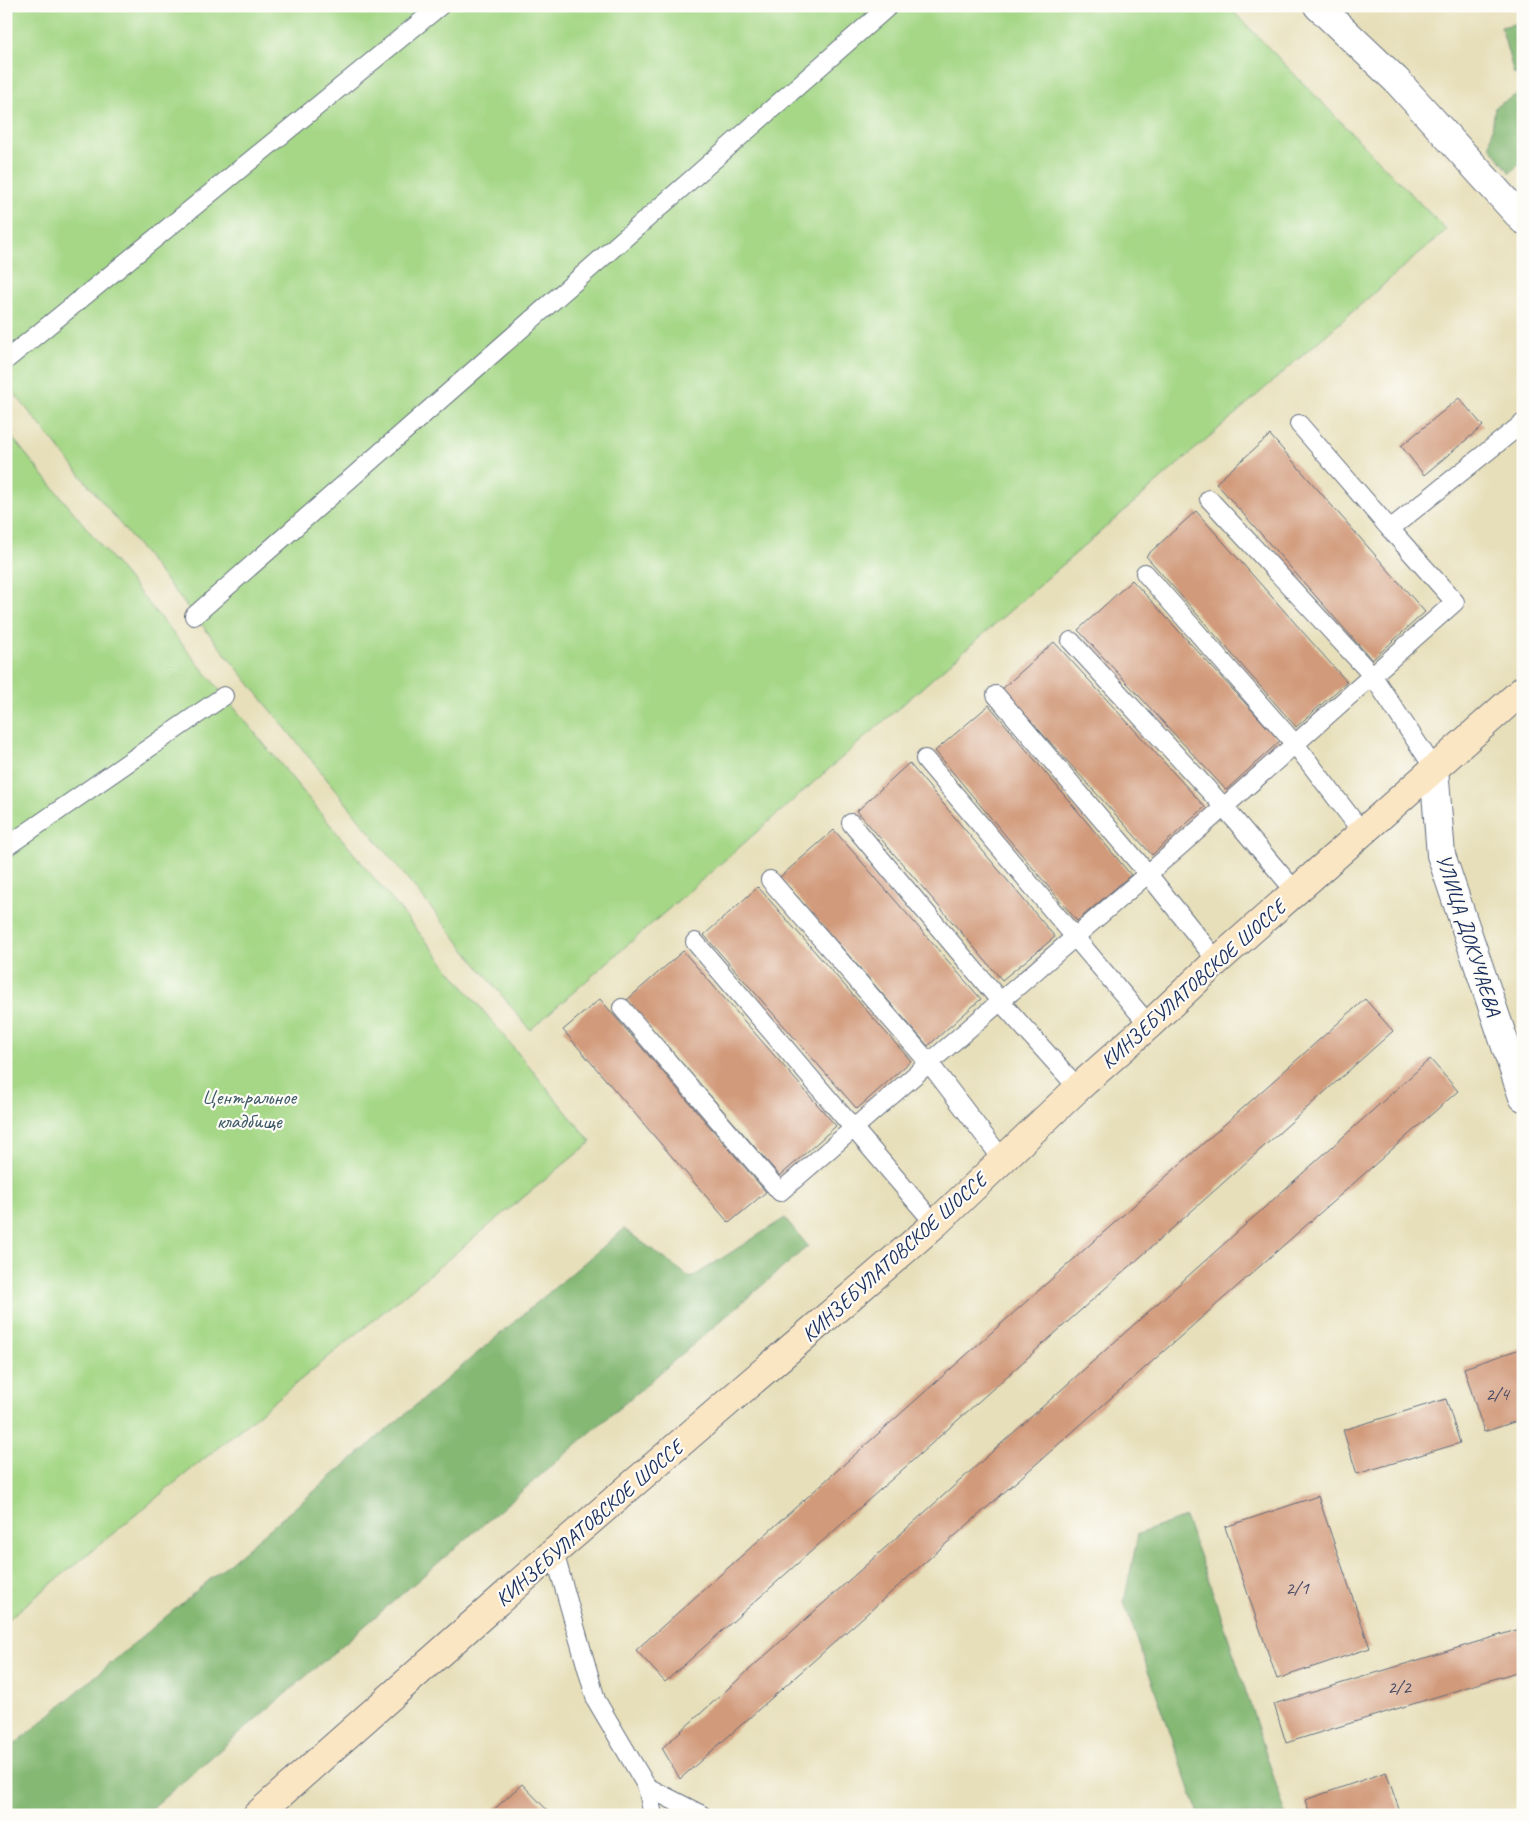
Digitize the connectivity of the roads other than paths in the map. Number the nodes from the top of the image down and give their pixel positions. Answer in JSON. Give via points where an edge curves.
{"nodes":[{"id":1,"x":440,"y":6,"type":"edge"},
{"id":2,"x":889,"y":6,"type":"edge"},
{"id":3,"x":1318,"y":6,"type":"edge"},
{"id":4,"x":1523,"y":220,"type":"edge"},
{"id":5,"x":6,"y":360,"type":"edge"},
{"id":6,"x":1299,"y":424,"type":"dead end"},
{"id":7,"x":1523,"y":424,"type":"edge"},
{"id":8,"x":1208,"y":500,"type":"dead end"},
{"id":9,"x":1390,"y":529,"type":"junction"},
{"id":10,"x":1145,"y":573,"type":"dead end"},
{"id":11,"x":194,"y":616,"type":"dead end"},
{"id":12,"x":1071,"y":642,"type":"dead end"},
{"id":13,"x":1372,"y":675,"type":"junction"},
{"id":14,"x":1523,"y":690,"type":"edge"},
{"id":15,"x":996,"y":695,"type":"dead end"},
{"id":16,"x":224,"y":696,"type":"dead end"},
{"id":17,"x":1295,"y":744,"type":"junction"},
{"id":18,"x":925,"y":758,"type":"dead end"},
{"id":19,"x":1434,"y":768,"type":"junction"},
{"id":20,"x":1224,"y":807,"type":"junction"},
{"id":21,"x":851,"y":823,"type":"dead end"},
{"id":22,"x":1362,"y":832,"type":"junction"},
{"id":23,"x":6,"y":847,"type":"edge"},
{"id":24,"x":1148,"y":874,"type":"junction"},
{"id":25,"x":770,"y":880,"type":"dead end"},
{"id":26,"x":1295,"y":890,"type":"junction"},
{"id":27,"x":1075,"y":938,"type":"junction"},
{"id":28,"x":695,"y":942,"type":"dead end"},
{"id":29,"x":1217,"y":961,"type":"junction"},
{"id":30,"x":1001,"y":1002,"type":"junction"},
{"id":31,"x":622,"y":1008,"type":"dead end"},
{"id":32,"x":1149,"y":1025,"type":"junction"},
{"id":33,"x":930,"y":1064,"type":"junction"},
{"id":34,"x":1078,"y":1088,"type":"junction"},
{"id":35,"x":1523,"y":1097,"type":"edge"},
{"id":36,"x":853,"y":1129,"type":"junction"},
{"id":37,"x":1003,"y":1160,"type":"junction"},
{"id":38,"x":935,"y":1224,"type":"junction"},
{"id":39,"x":554,"y":1552,"type":"junction"},
{"id":40,"x":646,"y":1787,"type":"junction"},
{"id":41,"x":257,"y":1815,"type":"edge"},
{"id":42,"x":652,"y":1815,"type":"edge"},
{"id":43,"x":702,"y":1815,"type":"edge"}],
"edges":[{"from":1,"to":5,"type":"lane"},
{"from":2,"to":11,"type":"lane"},
{"from":3,"to":4,"type":"street","via":[[1397,81]]},
{"from":6,"to":9,"type":"lane"},
{"from":7,"to":9,"type":"lane"},
{"from":8,"to":13,"type":"lane"},
{"from":9,"to":13,"type":"lane","via":[[1454,602]]},
{"from":10,"to":17,"type":"lane"},
{"from":12,"to":20,"type":"lane"},
{"from":13,"to":17,"type":"lane"},
{"from":13,"to":19,"type":"lane"},
{"from":14,"to":19,"type":"main road","name":"КИНЗЕБУЛАТОВСКОЕ ШОССЕ"},
{"from":15,"to":24,"type":"lane"},
{"from":16,"to":23,"type":"lane"},
{"from":17,"to":20,"type":"lane"},
{"from":17,"to":22,"type":"lane"},
{"from":18,"to":27,"type":"lane"},
{"from":19,"to":22,"type":"main road","name":"КИНЗЕБУЛАТОВСКОЕ ШОССЕ"},
{"from":19,"to":35,"type":"street","name":"УЛИЦА ДОКУЧАЕВА","via":[[1441,855]]},
{"from":20,"to":24,"type":"lane"},
{"from":20,"to":26,"type":"lane"},
{"from":21,"to":30,"type":"lane"},
{"from":22,"to":26,"type":"main road","name":"КИНЗЕБУЛАТОВСКОЕ ШОССЕ"},
{"from":24,"to":27,"type":"lane"},
{"from":24,"to":29,"type":"lane"},
{"from":25,"to":33,"type":"lane"},
{"from":26,"to":29,"type":"main road","name":"КИНЗЕБУЛАТОВСКОЕ ШОССЕ"},
{"from":27,"to":30,"type":"lane"},
{"from":27,"to":32,"type":"lane"},
{"from":28,"to":36,"type":"lane"},
{"from":29,"to":32,"type":"main road","name":"КИНЗЕБУЛАТОВСКОЕ ШОССЕ"},
{"from":30,"to":33,"type":"lane"},
{"from":30,"to":34,"type":"lane"},
{"from":31,"to":36,"type":"lane","via":[[780,1192]]},
{"from":32,"to":34,"type":"main road","name":"КИНЗЕБУЛАТОВСКОЕ ШОССЕ"},
{"from":33,"to":36,"type":"lane"},
{"from":33,"to":37,"type":"lane"},
{"from":34,"to":37,"type":"main road","name":"КИНЗЕБУЛАТОВСКОЕ ШОССЕ"},
{"from":36,"to":38,"type":"lane"},
{"from":37,"to":38,"type":"main road","name":"КИНЗЕБУЛАТОВСКОЕ ШОССЕ"},
{"from":38,"to":39,"type":"main road","name":"КИНЗЕБУЛАТОВСКОЕ ШОССЕ"},
{"from":39,"to":40,"type":"lane","via":[[596,1700]]},
{"from":39,"to":41,"type":"main road","name":"КИНЗЕБУЛАТОВСКОЕ ШОССЕ"},
{"from":40,"to":42,"type":"lane"},
{"from":40,"to":43,"type":"lane"}]}
